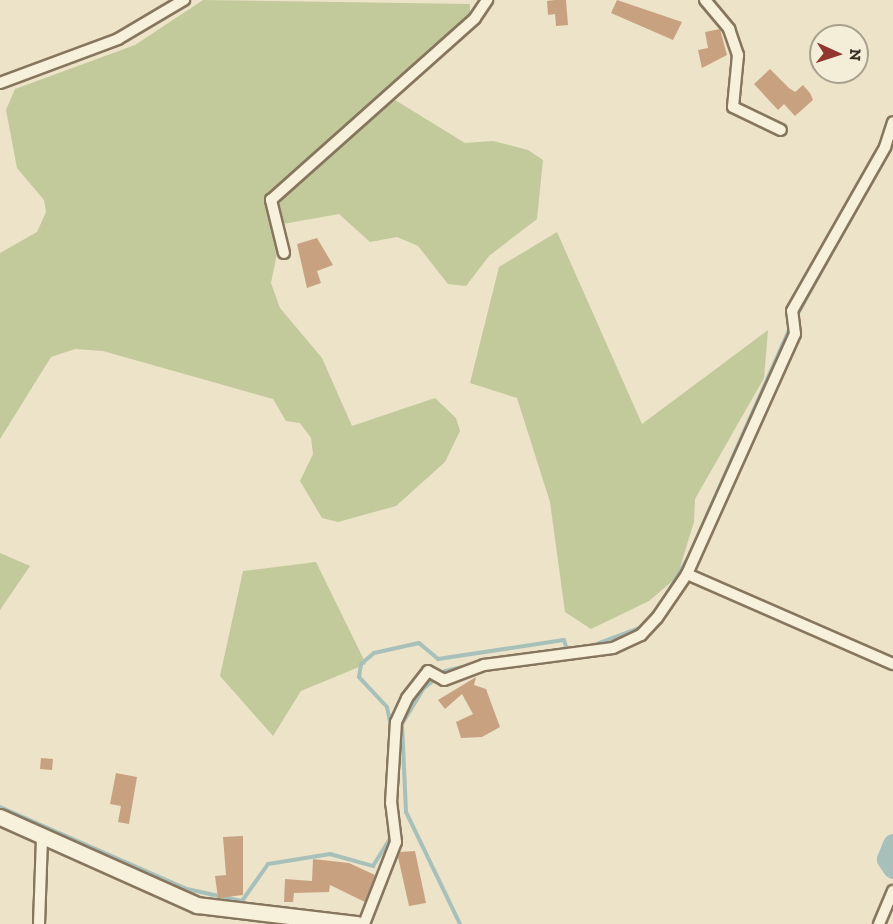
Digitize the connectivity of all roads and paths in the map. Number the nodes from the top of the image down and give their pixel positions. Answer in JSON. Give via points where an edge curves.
{"nodes":[{"id":1,"x":184,"y":0,"type":"edge"},
{"id":2,"x":487,"y":0,"type":"edge"},
{"id":3,"x":705,"y":0,"type":"edge"},
{"id":4,"x":0,"y":83,"type":"edge"},
{"id":5,"x":893,"y":122,"type":"edge"},
{"id":6,"x":781,"y":130,"type":"dead end"},
{"id":7,"x":284,"y":253,"type":"dead end"},
{"id":8,"x":687,"y":574,"type":"junction"},
{"id":9,"x":893,"y":664,"type":"edge"},
{"id":10,"x":0,"y":817,"type":"edge"},
{"id":11,"x":42,"y":838,"type":"junction"},
{"id":12,"x":893,"y":891,"type":"edge"},
{"id":13,"x":39,"y":924,"type":"edge"},
{"id":14,"x":357,"y":924,"type":"edge"},
{"id":15,"x":364,"y":924,"type":"edge"},
{"id":16,"x":879,"y":924,"type":"edge"}],
"edges":[{"from":1,"to":4,"type":"street","via":[[118,39]]},
{"from":2,"to":7,"type":"street","via":[[475,18],[278,191],[269,210]]},
{"from":3,"to":6,"type":"street","via":[[729,29],[738,55],[734,107]]},
{"from":5,"to":8,"type":"street","via":[[885,147],[792,311],[797,328]]},
{"from":8,"to":9,"type":"street"},
{"from":8,"to":15,"type":"street","via":[[650,626],[613,648],[484,665],[446,680],[434,671],[425,673],[396,722],[391,804],[396,842]]},
{"from":10,"to":11,"type":"street"},
{"from":11,"to":13,"type":"street"},
{"from":11,"to":14,"type":"street","via":[[197,905]]},
{"from":12,"to":16,"type":"street"}]}
